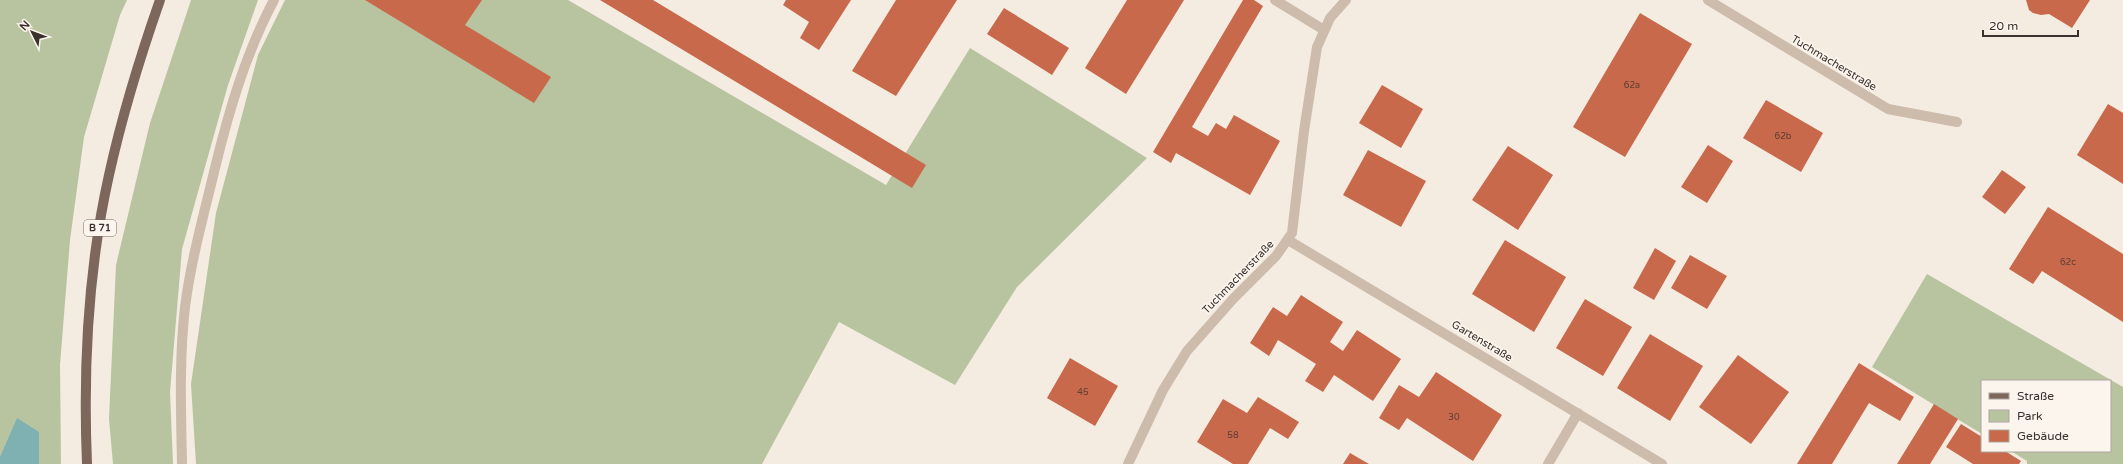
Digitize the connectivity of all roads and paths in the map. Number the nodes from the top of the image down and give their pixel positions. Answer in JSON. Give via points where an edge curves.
{"nodes":[{"id":1,"x":160,"y":0,"type":"edge"},
{"id":2,"x":274,"y":0,"type":"edge"},
{"id":3,"x":1275,"y":0,"type":"edge"},
{"id":4,"x":1346,"y":0,"type":"edge"},
{"id":5,"x":1708,"y":0,"type":"edge"},
{"id":6,"x":1324,"y":30,"type":"junction"},
{"id":7,"x":1957,"y":122,"type":"dead end"},
{"id":8,"x":1288,"y":240,"type":"junction"},
{"id":9,"x":1578,"y":413,"type":"junction"},
{"id":10,"x":87,"y":464,"type":"edge"},
{"id":11,"x":182,"y":464,"type":"edge"},
{"id":12,"x":1128,"y":464,"type":"edge"},
{"id":13,"x":1548,"y":464,"type":"edge"},
{"id":14,"x":1662,"y":464,"type":"edge"}],
"edges":[{"from":1,"to":10,"type":"main road","number":"B 71","via":[[144,47],[109,174],[97,242],[86,371]]},
{"from":2,"to":11,"type":"street","via":[[236,92],[192,265],[181,350]]},
{"from":3,"to":6,"type":"street"},
{"from":4,"to":6,"type":"street","name":"Tuchmacherstraße","via":[[1330,18]]},
{"from":5,"to":7,"type":"street","name":"Tuchmacherstraße","via":[[1888,109]]},
{"from":6,"to":8,"type":"street","name":"Tuchmacherstraße","via":[[1317,47],[1293,225]]},
{"from":8,"to":9,"type":"street","name":"Gartenstraße"},
{"from":8,"to":12,"type":"street","name":"Tuchmacherstraße","via":[[1187,351],[1163,390]]},
{"from":9,"to":13,"type":"street"},
{"from":9,"to":14,"type":"street","name":"Gartenstraße"}]}
